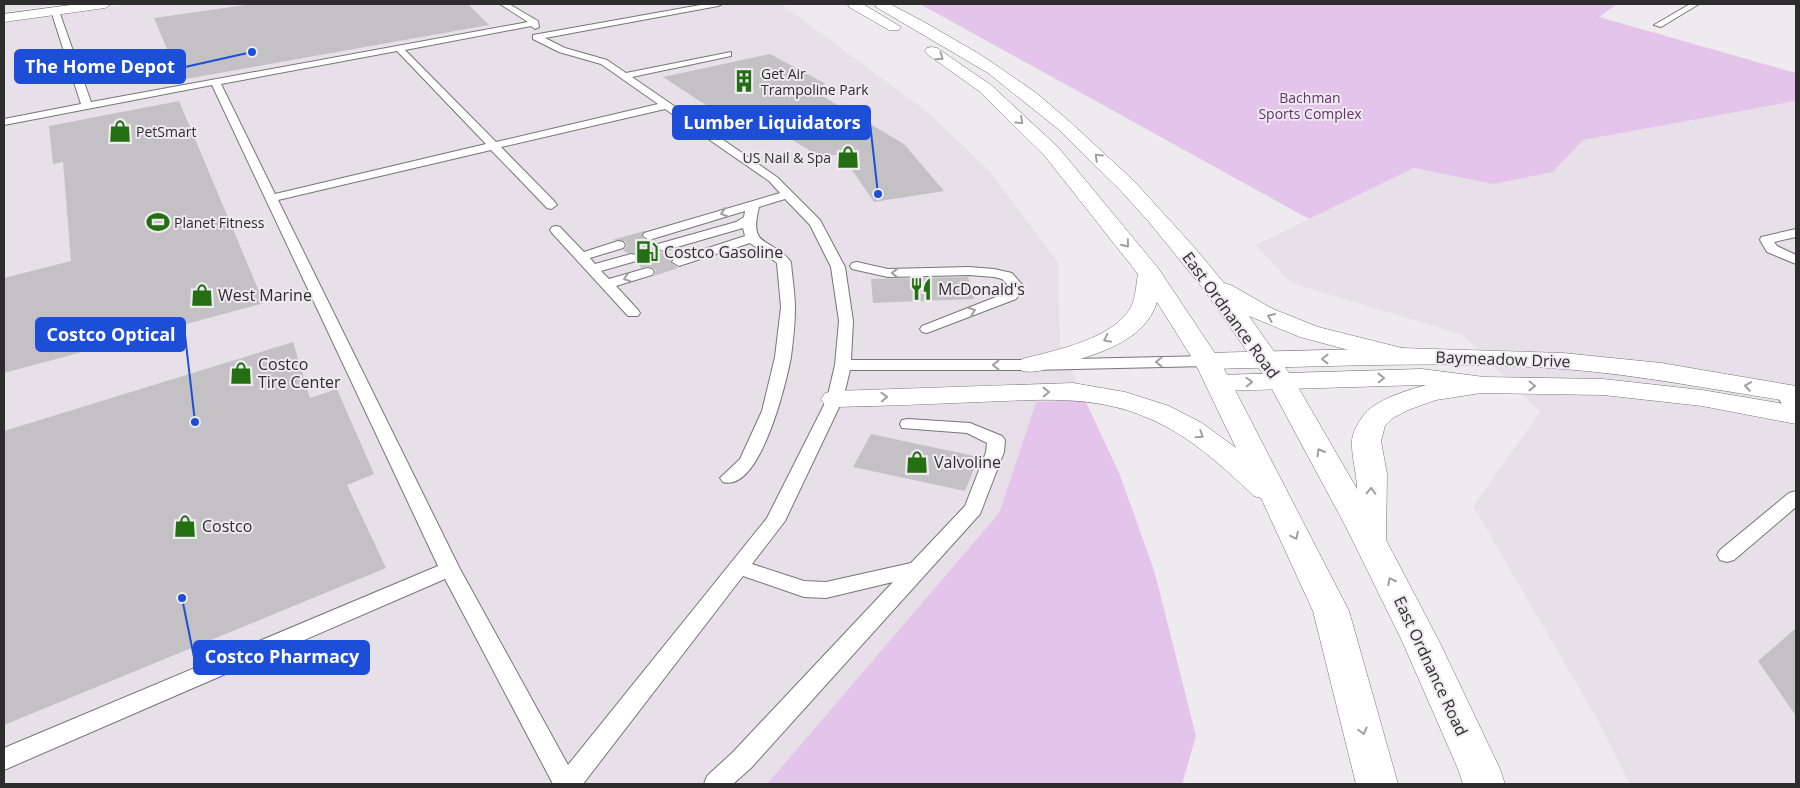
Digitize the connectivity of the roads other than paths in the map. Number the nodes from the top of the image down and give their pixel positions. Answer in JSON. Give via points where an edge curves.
{"nodes":[{"id":1,"x":105,"y":4,"type":"edge"},
{"id":2,"x":504,"y":4,"type":"edge"},
{"id":3,"x":718,"y":4,"type":"edge"},
{"id":4,"x":854,"y":4,"type":"edge"},
{"id":5,"x":881,"y":4,"type":"edge"},
{"id":6,"x":1674,"y":4,"type":"edge"},
{"id":7,"x":1692,"y":6,"type":"edge"},
{"id":8,"x":55,"y":11,"type":"junction"},
{"id":9,"x":4,"y":18,"type":"edge"},
{"id":10,"x":1658,"y":25,"type":"dead end"},
{"id":11,"x":536,"y":30,"type":"junction"},
{"id":12,"x":399,"y":48,"type":"junction"},
{"id":13,"x":728,"y":54,"type":"dead end"},
{"id":14,"x":624,"y":76,"type":"junction"},
{"id":15,"x":215,"y":82,"type":"junction"},
{"id":16,"x":667,"y":105,"type":"junction"},
{"id":17,"x":87,"y":106,"type":"junction"},
{"id":18,"x":4,"y":122,"type":"edge"},
{"id":19,"x":493,"y":146,"type":"junction"},
{"id":20,"x":788,"y":194,"type":"junction"},
{"id":21,"x":271,"y":198,"type":"junction"},
{"id":22,"x":753,"y":204,"type":"junction"},
{"id":23,"x":551,"y":205,"type":"dead end"},
{"id":24,"x":749,"y":219,"type":"junction"},
{"id":25,"x":556,"y":230,"type":"dead end"},
{"id":26,"x":1796,"y":233,"type":"edge"},
{"id":27,"x":649,"y":236,"type":"dead end"},
{"id":28,"x":752,"y":238,"type":"junction"},
{"id":29,"x":618,"y":245,"type":"dead end"},
{"id":30,"x":663,"y":247,"type":"dead end"},
{"id":31,"x":580,"y":257,"type":"junction"},
{"id":32,"x":631,"y":258,"type":"dead end"},
{"id":33,"x":1796,"y":260,"type":"edge"},
{"id":34,"x":680,"y":262,"type":"dead end"},
{"id":35,"x":857,"y":266,"type":"dead end"},
{"id":36,"x":592,"y":269,"type":"junction"},
{"id":37,"x":647,"y":272,"type":"dead end"},
{"id":38,"x":1150,"y":273,"type":"junction"},
{"id":39,"x":1207,"y":279,"type":"junction"},
{"id":40,"x":606,"y":285,"type":"junction"},
{"id":41,"x":633,"y":313,"type":"dead end"},
{"id":42,"x":927,"y":328,"type":"dead end"},
{"id":43,"x":1401,"y":356,"type":"junction"},
{"id":44,"x":843,"y":365,"type":"junction"},
{"id":45,"x":1031,"y":365,"type":"junction"},
{"id":46,"x":1274,"y":370,"type":"junction"},
{"id":47,"x":1213,"y":372,"type":"junction"},
{"id":48,"x":1484,"y":385,"type":"junction"},
{"id":49,"x":835,"y":399,"type":"junction"},
{"id":50,"x":1793,"y":403,"type":"edge"},
{"id":51,"x":908,"y":424,"type":"dead end"},
{"id":52,"x":729,"y":478,"type":"dead end"},
{"id":53,"x":1796,"y":497,"type":"edge"},
{"id":54,"x":1278,"y":501,"type":"junction"},
{"id":55,"x":1370,"y":540,"type":"junction"},
{"id":56,"x":1727,"y":555,"type":"dead end"},
{"id":57,"x":739,"y":567,"type":"junction"},
{"id":58,"x":450,"y":569,"type":"junction"},
{"id":59,"x":918,"y":569,"type":"junction"},
{"id":60,"x":4,"y":759,"type":"edge"},
{"id":61,"x":567,"y":784,"type":"edge"},
{"id":62,"x":716,"y":784,"type":"edge"},
{"id":63,"x":1377,"y":784,"type":"edge"},
{"id":64,"x":1484,"y":784,"type":"edge"}],
"edges":[{"from":1,"to":8,"type":"main road"},
{"from":2,"to":11,"type":"lane"},
{"from":3,"to":11,"type":"lane"},
{"from":4,"to":38,"type":"main road","one_way":true,"via":[[914,39],[985,88],[1051,151]]},
{"from":39,"to":5,"type":"main road","name":"East Ordnance Road","one_way":true,"via":[[1159,220],[1072,132],[981,61]]},
{"from":6,"to":7,"type":"lane"},
{"from":7,"to":10,"type":"lane"},
{"from":8,"to":9,"type":"main road"},
{"from":8,"to":17,"type":"lane"},
{"from":11,"to":12,"type":"lane"},
{"from":11,"to":14,"type":"lane","via":[[562,50],[604,62]]},
{"from":12,"to":15,"type":"lane"},
{"from":12,"to":19,"type":"lane"},
{"from":13,"to":14,"type":"lane"},
{"from":14,"to":16,"type":"lane"},
{"from":15,"to":17,"type":"lane"},
{"from":15,"to":21,"type":"lane"},
{"from":16,"to":19,"type":"lane"},
{"from":16,"to":20,"type":"lane","via":[[773,179]]},
{"from":17,"to":18,"type":"lane"},
{"from":19,"to":21,"type":"lane"},
{"from":19,"to":23,"type":"lane"},
{"from":20,"to":22,"type":"lane"},
{"from":20,"to":44,"type":"lane","via":[[816,223],[838,267],[846,321]]},
{"from":21,"to":58,"type":"lane"},
{"from":22,"to":24,"type":"lane"},
{"from":22,"to":27,"type":"lane","one_way":true},
{"from":24,"to":28,"type":"lane"},
{"from":24,"to":30,"type":"lane","via":[[740,225]]},
{"from":25,"to":31,"type":"lane"},
{"from":26,"to":33,"type":"lane","via":[[1766,240],[1772,249]]},
{"from":28,"to":34,"type":"lane"},
{"from":28,"to":52,"type":"lane","via":[[784,262],[788,307],[783,357],[770,411],[746,462]]},
{"from":29,"to":31,"type":"lane"},
{"from":31,"to":36,"type":"lane"},
{"from":32,"to":36,"type":"lane"},
{"from":42,"to":35,"type":"lane","one_way":true,"via":[[1010,296],[1018,287],[1007,276],[994,273],[888,274]]},
{"from":36,"to":40,"type":"lane"},
{"from":37,"to":40,"type":"lane","one_way":true},
{"from":38,"to":45,"type":"main road","one_way":true,"via":[[1142,308],[1131,324],[1088,348]]},
{"from":38,"to":47,"type":"main road"},
{"from":43,"to":39,"type":"main road","one_way":true,"via":[[1343,344],[1297,328],[1257,311]]},
{"from":39,"to":46,"type":"main road","name":"East Ordnance Road"},
{"from":40,"to":41,"type":"lane"},
{"from":43,"to":46,"type":"main road","name":"Baymeadow Drive","one_way":true,"via":[[1331,359]]},
{"from":50,"to":43,"type":"main road","name":"Baymeadow Drive","one_way":true,"via":[[1661,371],[1563,361]]},
{"from":45,"to":44,"type":"lane","one_way":true},
{"from":44,"to":49,"type":"lane"},
{"from":47,"to":45,"type":"lane","one_way":true},
{"from":46,"to":47,"type":"main road","name":"Baymeadow Drive"},
{"from":46,"to":48,"type":"main road","name":"Baymeadow Drive","one_way":true,"via":[[1422,377]]},
{"from":55,"to":46,"type":"main road","name":"East Ordnance Road","one_way":true},
{"from":47,"to":54,"type":"main road"},
{"from":48,"to":50,"type":"main road","name":"Baymeadow Drive","one_way":true,"via":[[1603,387],[1702,398]]},
{"from":55,"to":48,"type":"main road","one_way":true,"via":[[1372,473],[1366,451],[1372,422],[1382,412],[1427,394]]},
{"from":49,"to":54,"type":"main road","one_way":true,"via":[[1073,391],[1142,405],[1200,434]]},
{"from":49,"to":57,"type":"lane","via":[[775,521]]},
{"from":51,"to":59,"type":"lane","via":[[970,428],[996,440],[995,452],[973,509]]},
{"from":53,"to":56,"type":"lane"},
{"from":54,"to":63,"type":"main road","one_way":true,"via":[[1331,611]]},
{"from":64,"to":55,"type":"main road","name":"East Ordnance Road","one_way":true},
{"from":57,"to":59,"type":"lane","via":[[804,589],[826,590]]},
{"from":57,"to":61,"type":"lane"},
{"from":58,"to":60,"type":"lane"},
{"from":58,"to":61,"type":"lane"},
{"from":59,"to":62,"type":"lane","via":[[742,760]]}]}
